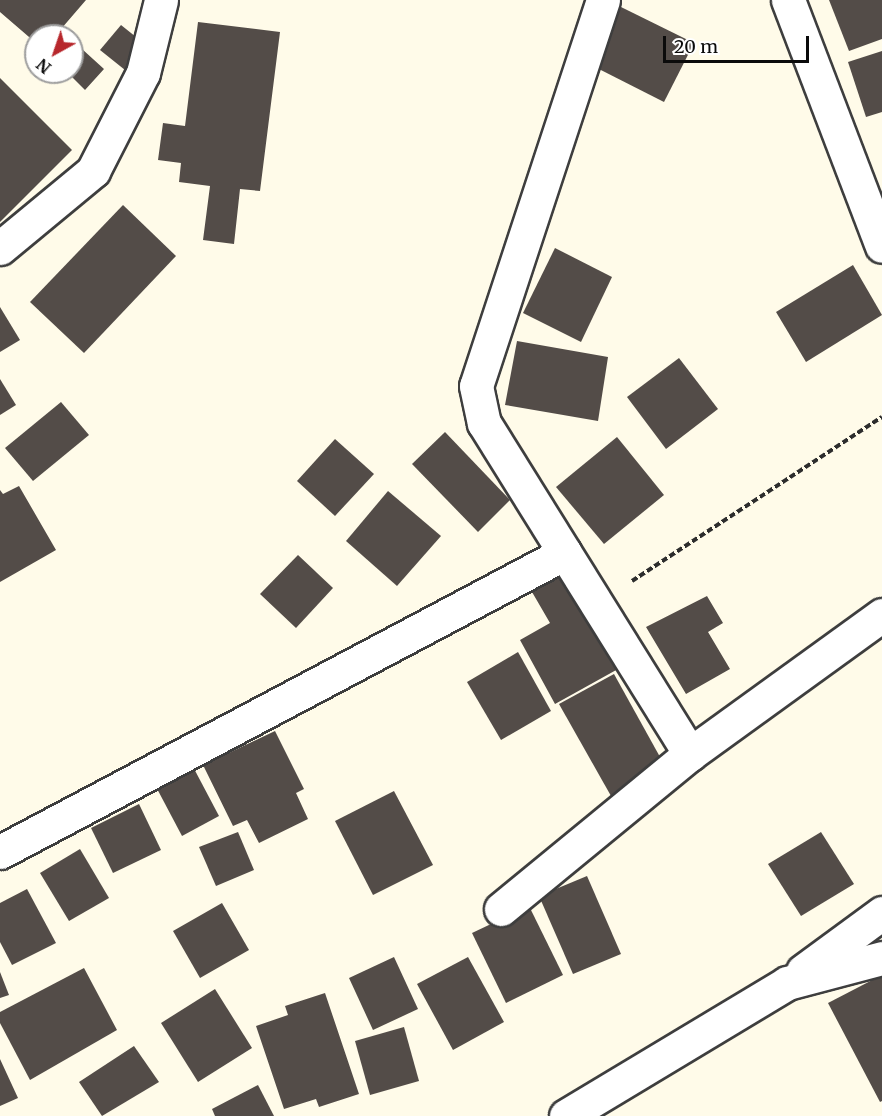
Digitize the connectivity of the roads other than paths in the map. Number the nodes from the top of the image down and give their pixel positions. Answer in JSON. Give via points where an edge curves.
{"nodes":[{"id":1,"x":161,"y":0,"type":"edge"},
{"id":2,"x":603,"y":0,"type":"edge"},
{"id":3,"x":788,"y":0,"type":"edge"},
{"id":4,"x":882,"y":246,"type":"edge"},
{"id":5,"x":0,"y":248,"type":"edge"},
{"id":6,"x":565,"y":552,"type":"junction"},
{"id":7,"x":882,"y":615,"type":"edge"},
{"id":8,"x":690,"y":754,"type":"junction"},
{"id":9,"x":0,"y":852,"type":"edge"},
{"id":10,"x":501,"y":909,"type":"dead end"},
{"id":11,"x":882,"y":913,"type":"edge"},
{"id":12,"x":882,"y":958,"type":"edge"},
{"id":13,"x":787,"y":983,"type":"junction"},
{"id":14,"x":566,"y":1116,"type":"edge"}],
"edges":[{"from":1,"to":5,"type":"street","via":[[143,73],[93,171]]},
{"from":2,"to":6,"type":"street","via":[[476,386],[484,423]]},
{"from":3,"to":4,"type":"street"},
{"from":6,"to":8,"type":"street"},
{"from":6,"to":9,"type":"street"},
{"from":7,"to":8,"type":"street"},
{"from":8,"to":10,"type":"street"},
{"from":11,"to":13,"type":"street"},
{"from":12,"to":13,"type":"street"},
{"from":13,"to":14,"type":"street"}]}
